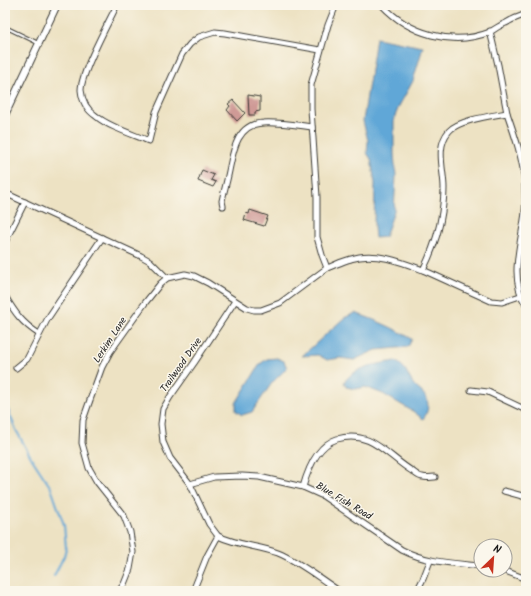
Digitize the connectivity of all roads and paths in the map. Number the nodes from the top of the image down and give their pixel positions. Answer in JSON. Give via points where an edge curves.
{"nodes":[{"id":1,"x":57,"y":5,"type":"edge"},
{"id":2,"x":117,"y":5,"type":"edge"},
{"id":3,"x":336,"y":5,"type":"edge"},
{"id":4,"x":382,"y":5,"type":"edge"},
{"id":5,"x":526,"y":14,"type":"edge"},
{"id":6,"x":5,"y":27,"type":"edge"},
{"id":7,"x":490,"y":31,"type":"junction"},
{"id":8,"x":39,"y":43,"type":"junction"},
{"id":9,"x":320,"y":50,"type":"junction"},
{"id":10,"x":507,"y":113,"type":"junction"},
{"id":11,"x":5,"y":115,"type":"edge"},
{"id":12,"x":312,"y":127,"type":"junction"},
{"id":13,"x":525,"y":184,"type":"edge"},
{"id":14,"x":5,"y":193,"type":"edge"},
{"id":15,"x":24,"y":202,"type":"junction"},
{"id":16,"x":224,"y":206,"type":"dead end"},
{"id":17,"x":102,"y":238,"type":"junction"},
{"id":18,"x":5,"y":242,"type":"edge"},
{"id":19,"x":328,"y":268,"type":"junction"},
{"id":20,"x":423,"y":270,"type":"junction"},
{"id":21,"x":167,"y":278,"type":"junction"},
{"id":22,"x":5,"y":296,"type":"edge"},
{"id":23,"x":520,"y":296,"type":"junction"},
{"id":24,"x":235,"y":301,"type":"junction"},
{"id":25,"x":526,"y":305,"type":"edge"},
{"id":26,"x":40,"y":334,"type":"junction"},
{"id":27,"x":16,"y":368,"type":"dead end"},
{"id":28,"x":471,"y":390,"type":"dead end"},
{"id":29,"x":526,"y":410,"type":"edge"},
{"id":30,"x":435,"y":477,"type":"dead end"},
{"id":31,"x":190,"y":484,"type":"junction"},
{"id":32,"x":303,"y":487,"type":"junction"},
{"id":33,"x":504,"y":491,"type":"dead end"},
{"id":34,"x":526,"y":496,"type":"edge"},
{"id":35,"x":218,"y":536,"type":"junction"},
{"id":36,"x":430,"y":561,"type":"junction"},
{"id":37,"x":473,"y":565,"type":"edge"},
{"id":38,"x":513,"y":574,"type":"edge"},
{"id":39,"x":526,"y":579,"type":"edge"},
{"id":40,"x":119,"y":591,"type":"edge"},
{"id":41,"x":193,"y":591,"type":"edge"},
{"id":42,"x":339,"y":591,"type":"edge"},
{"id":43,"x":417,"y":591,"type":"edge"}],
"edges":[{"from":1,"to":8,"type":"street"},
{"from":2,"to":9,"type":"street","via":[[84,76],[81,90],[83,102],[102,121],[149,141],[156,112],[182,54],[199,37],[215,32],[225,33]]},
{"from":3,"to":9,"type":"street"},
{"from":4,"to":7,"type":"street","via":[[398,21],[436,37],[471,37]]},
{"from":5,"to":7,"type":"street"},
{"from":6,"to":8,"type":"lane"},
{"from":7,"to":10,"type":"street"},
{"from":8,"to":11,"type":"street"},
{"from":9,"to":12,"type":"street","via":[[311,85]]},
{"from":10,"to":13,"type":"street","via":[[518,146]]},
{"from":10,"to":20,"type":"street","via":[[462,123],[449,131],[442,143],[442,212],[437,237]]},
{"from":12,"to":16,"type":"street","via":[[262,122],[244,131],[235,143],[222,201]]},
{"from":12,"to":19,"type":"street","via":[[317,237]]},
{"from":13,"to":23,"type":"street","via":[[525,212],[517,266]]},
{"from":14,"to":15,"type":"street"},
{"from":15,"to":17,"type":"street"},
{"from":15,"to":18,"type":"street"},
{"from":17,"to":21,"type":"street","via":[[150,261]]},
{"from":17,"to":26,"type":"street"},
{"from":19,"to":20,"type":"street","via":[[352,258],[370,257],[384,258]]},
{"from":19,"to":24,"type":"street","via":[[280,303],[269,308],[254,310]]},
{"from":20,"to":23,"type":"street","via":[[491,301],[502,302]]},
{"from":21,"to":24,"type":"street","via":[[185,274],[194,276]]},
{"from":21,"to":40,"type":"street","name":"Lerkim Lane","via":[[145,303],[110,352],[84,420],[82,443],[89,468],[124,516],[130,532],[133,552],[130,569]]},
{"from":22,"to":26,"type":"street","via":[[15,313],[27,326]]},
{"from":23,"to":25,"type":"street"},
{"from":24,"to":31,"type":"street","name":"Trailwood Drive","via":[[163,409],[163,442],[170,458]]},
{"from":26,"to":27,"type":"street","via":[[27,359]]},
{"from":28,"to":29,"type":"street","via":[[488,392]]},
{"from":30,"to":32,"type":"street","via":[[422,477],[378,445],[361,437],[347,436],[331,441],[319,452],[306,474]]},
{"from":31,"to":32,"type":"street","name":"Blue Fish Road","via":[[214,478],[242,476]]},
{"from":31,"to":35,"type":"street","name":"Trailwood Drive","via":[[209,524]]},
{"from":32,"to":36,"type":"street","name":"Blue Fish Road","via":[[323,496],[402,550]]},
{"from":33,"to":34,"type":"street"},
{"from":35,"to":41,"type":"street"},
{"from":35,"to":42,"type":"street","via":[[292,559]]},
{"from":36,"to":37,"type":"street","name":"Blue Fish Road"},
{"from":36,"to":43,"type":"street"},
{"from":38,"to":39,"type":"street"}]}
